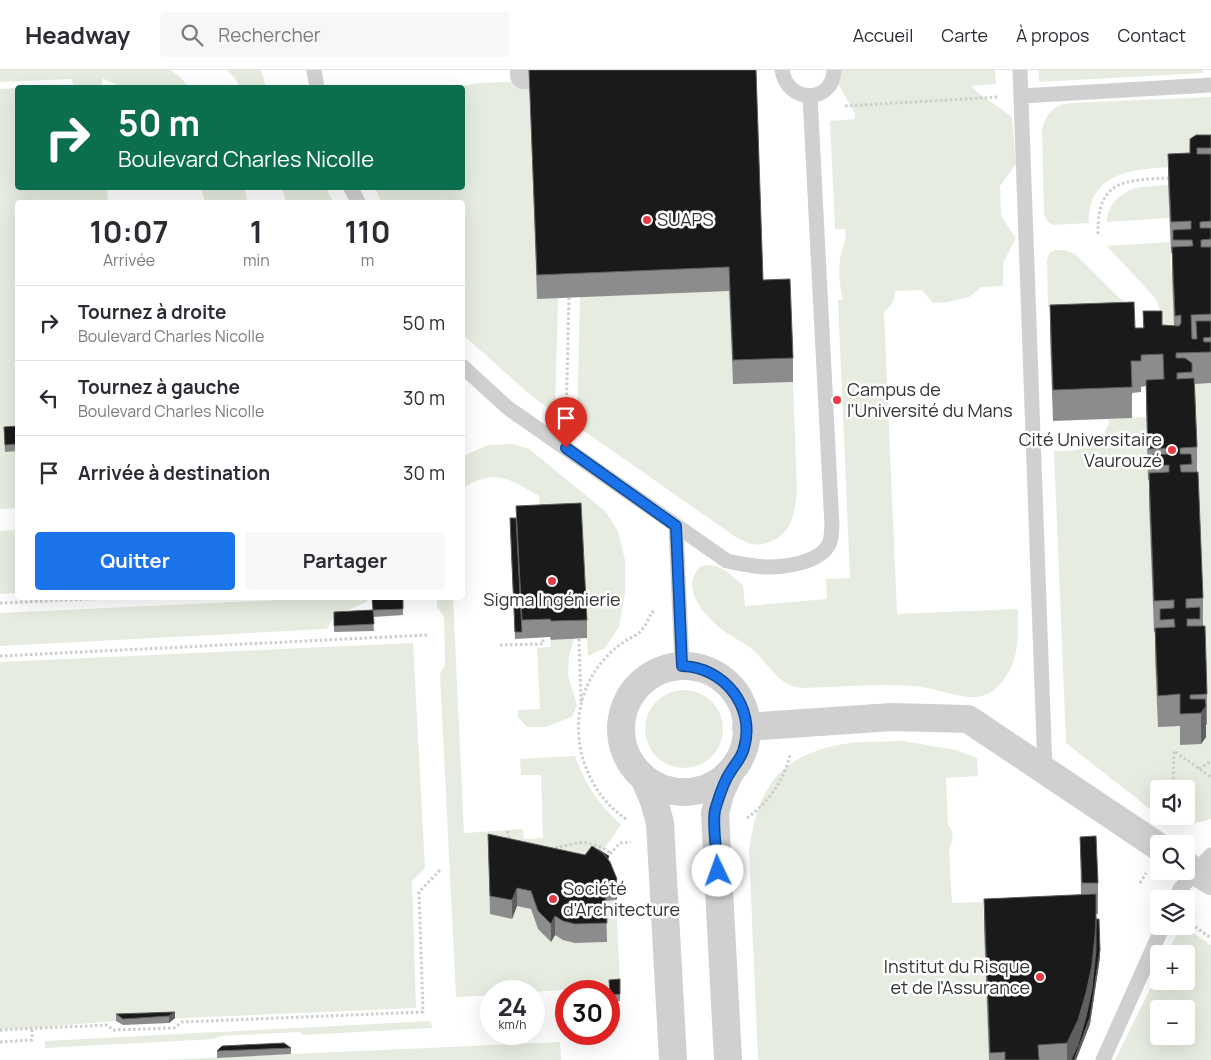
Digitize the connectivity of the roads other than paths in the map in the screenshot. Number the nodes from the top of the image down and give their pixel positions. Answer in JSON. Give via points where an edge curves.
{"nodes":[{"id":1,"x":314,"y":70,"type":"edge"},
{"id":2,"x":635,"y":70,"type":"edge"},
{"id":3,"x":782,"y":70,"type":"edge"},
{"id":4,"x":834,"y":70,"type":"edge"},
{"id":5,"x":1020,"y":70,"type":"edge"},
{"id":6,"x":535,"y":75,"type":"edge"},
{"id":7,"x":317,"y":85,"type":"edge"},
{"id":8,"x":1211,"y":85,"type":"edge"},
{"id":9,"x":1021,"y":96,"type":"junction"},
{"id":10,"x":811,"y":101,"type":"junction"},
{"id":11,"x":465,"y":369,"type":"edge"},
{"id":12,"x":676,"y":526,"type":"junction"},
{"id":13,"x":682,"y":666,"type":"junction"},
{"id":14,"x":746,"y":727,"type":"junction"},
{"id":15,"x":1045,"y":771,"type":"junction"},
{"id":16,"x":730,"y":772,"type":"junction"},
{"id":17,"x":644,"y":778,"type":"junction"},
{"id":18,"x":1150,"y":841,"type":"edge"},
{"id":19,"x":1201,"y":868,"type":"edge"},
{"id":20,"x":1180,"y":890,"type":"edge"},
{"id":21,"x":1159,"y":935,"type":"edge"},
{"id":22,"x":673,"y":1060,"type":"edge"},
{"id":23,"x":728,"y":1060,"type":"edge"},
{"id":24,"x":1103,"y":1060,"type":"edge"}],
"edges":[{"from":1,"to":7,"type":"lane"},
{"from":2,"to":6,"type":"street"},
{"from":3,"to":10,"type":"lane","via":[[788,86]]},
{"from":4,"to":10,"type":"lane","via":[[832,83]]},
{"from":5,"to":9,"type":"lane"},
{"from":8,"to":9,"type":"lane"},
{"from":9,"to":15,"type":"lane"},
{"from":10,"to":12,"type":"lane","via":[[831,536],[828,546],[817,556],[799,564],[756,567],[727,561]]},
{"from":11,"to":12,"type":"lane","via":[[508,408]]},
{"from":12,"to":13,"type":"lane"},
{"from":13,"to":14,"type":"street","via":[[707,671],[729,686],[744,712]]},
{"from":13,"to":17,"type":"street","via":[[665,669],[646,679],[631,696],[622,716],[626,754]]},
{"from":14,"to":15,"type":"street","via":[[892,717],[968,719]]},
{"from":14,"to":16,"type":"street","via":[[742,753]]},
{"from":15,"to":18,"type":"street"},
{"from":16,"to":17,"type":"street","via":[[708,788],[689,792],[665,790]]},
{"from":16,"to":23,"type":"street","via":[[715,813]]},
{"from":17,"to":22,"type":"street","via":[[660,823]]},
{"from":19,"to":20,"type":"lane"},
{"from":21,"to":24,"type":"lane"}]}
